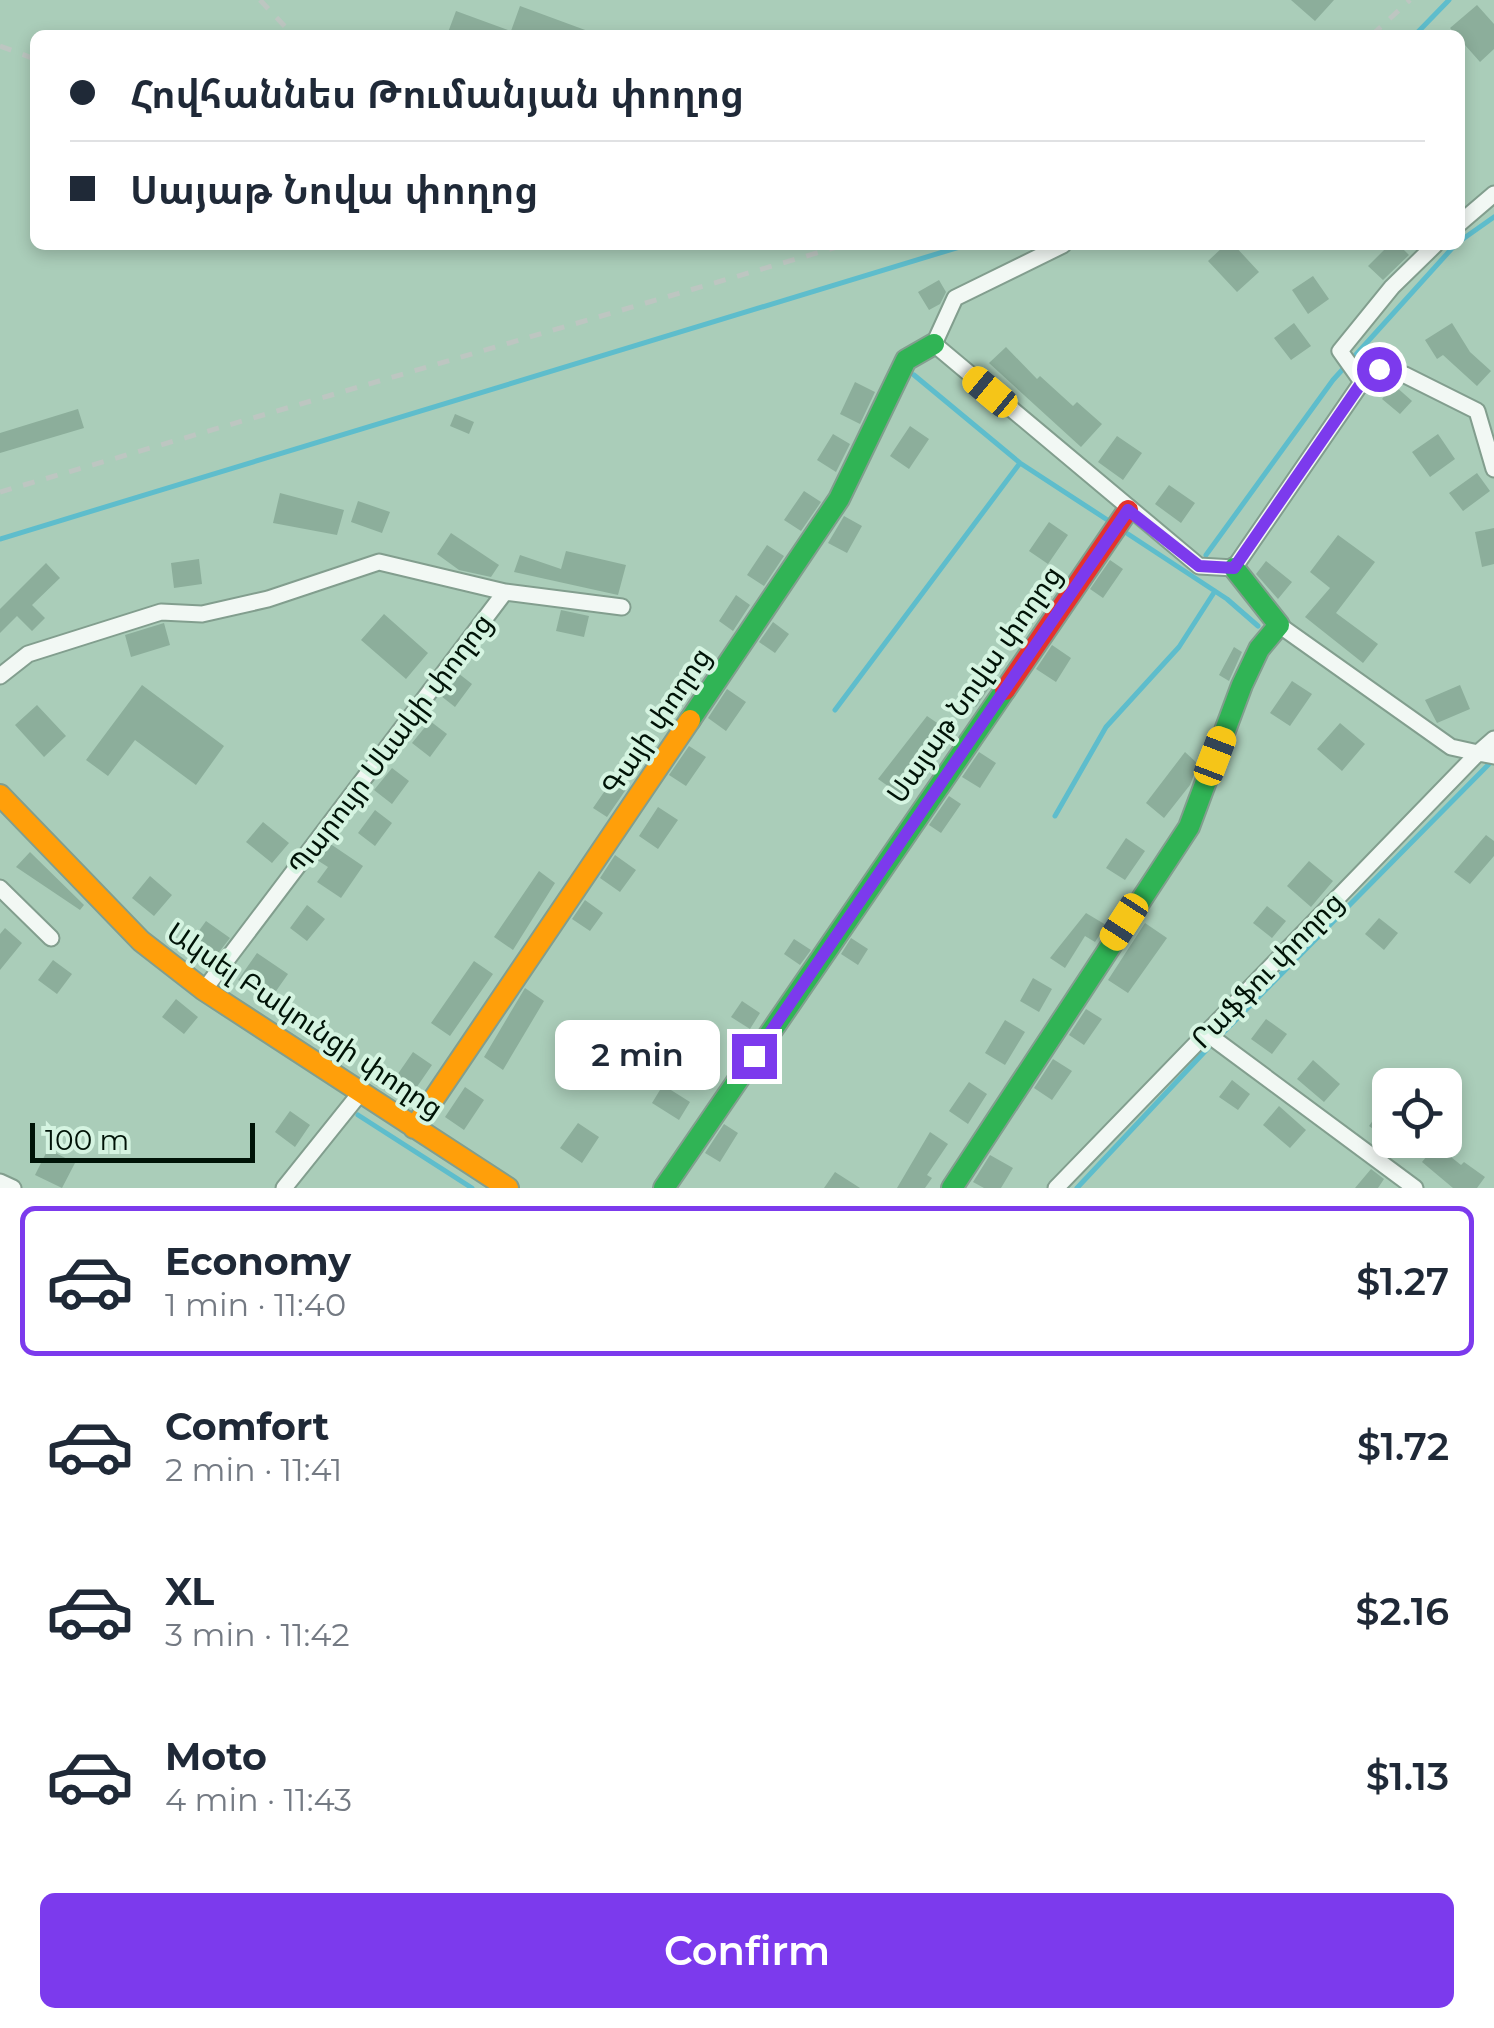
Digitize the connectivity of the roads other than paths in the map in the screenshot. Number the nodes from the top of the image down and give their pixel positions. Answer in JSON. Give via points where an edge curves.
{"nodes":[{"id":1,"x":1494,"y":194,"type":"edge"},
{"id":2,"x":1465,"y":219,"type":"edge"},
{"id":3,"x":1053,"y":250,"type":"edge"},
{"id":4,"x":1431,"y":250,"type":"edge"},
{"id":5,"x":934,"y":344,"type":"junction"},
{"id":6,"x":1362,"y":382,"type":"junction"},
{"id":7,"x":1494,"y":470,"type":"edge"},
{"id":8,"x":1128,"y":510,"type":"junction"},
{"id":9,"x":1234,"y":568,"type":"junction"},
{"id":10,"x":505,"y":592,"type":"junction"},
{"id":11,"x":622,"y":607,"type":"dead end"},
{"id":12,"x":1279,"y":625,"type":"junction"},
{"id":13,"x":0,"y":676,"type":"edge"},
{"id":14,"x":1494,"y":738,"type":"edge"},
{"id":15,"x":1486,"y":755,"type":"edge"},
{"id":16,"x":0,"y":795,"type":"edge"},
{"id":17,"x":0,"y":888,"type":"edge"},
{"id":18,"x":51,"y":938,"type":"dead end"},
{"id":19,"x":204,"y":990,"type":"junction"},
{"id":20,"x":1213,"y":1037,"type":"junction"},
{"id":21,"x":361,"y":1092,"type":"junction"},
{"id":22,"x":414,"y":1128,"type":"junction"},
{"id":23,"x":0,"y":1182,"type":"edge"},
{"id":24,"x":14,"y":1188,"type":"edge"},
{"id":25,"x":284,"y":1188,"type":"edge"},
{"id":26,"x":508,"y":1188,"type":"edge"},
{"id":27,"x":664,"y":1188,"type":"edge"},
{"id":28,"x":952,"y":1188,"type":"edge"},
{"id":29,"x":1056,"y":1188,"type":"edge"},
{"id":30,"x":1415,"y":1188,"type":"edge"}],
"edges":[{"from":1,"to":2,"type":"street"},
{"from":3,"to":5,"type":"street","via":[[954,298]]},
{"from":4,"to":6,"type":"street","via":[[1340,351]]},
{"from":5,"to":8,"type":"street"},
{"from":5,"to":22,"type":"street","name":"Գայի փողոց","via":[[906,360],[838,498]]},
{"from":6,"to":7,"type":"street","via":[[1379,369],[1405,375],[1477,411]]},
{"from":6,"to":9,"type":"street"},
{"from":8,"to":9,"type":"street","via":[[1199,566]]},
{"from":8,"to":27,"type":"street","name":"Սայաթ Նովա փողոց"},
{"from":9,"to":12,"type":"street"},
{"from":10,"to":11,"type":"street","name":"Պարույր Սևակի փողոց"},
{"from":10,"to":13,"type":"street","via":[[379,562],[268,599],[202,614],[161,612],[28,654]]},
{"from":10,"to":19,"type":"street","name":"Պարույր Սևակի փողոց"},
{"from":12,"to":15,"type":"street","via":[[1451,747]]},
{"from":12,"to":28,"type":"street","via":[[1242,685],[1189,827]]},
{"from":14,"to":15,"type":"street","name":"Րաֆֆու փողոց"},
{"from":15,"to":20,"type":"street","name":"Րաֆֆու փողոց"},
{"from":16,"to":19,"type":"street","name":"Ակսել Բակունցի փողոց","via":[[141,941]]},
{"from":17,"to":18,"type":"street"},
{"from":19,"to":21,"type":"street","name":"Ակսել Բակունցի փողոց"},
{"from":20,"to":29,"type":"street","name":"Րաֆֆու փողոց"},
{"from":20,"to":30,"type":"street"},
{"from":21,"to":22,"type":"street","name":"Ակսել Բակունցի փողոց"},
{"from":21,"to":25,"type":"street"},
{"from":22,"to":26,"type":"street","name":"Ակսել Բակունցի փողոց"},
{"from":23,"to":24,"type":"street"}]}
